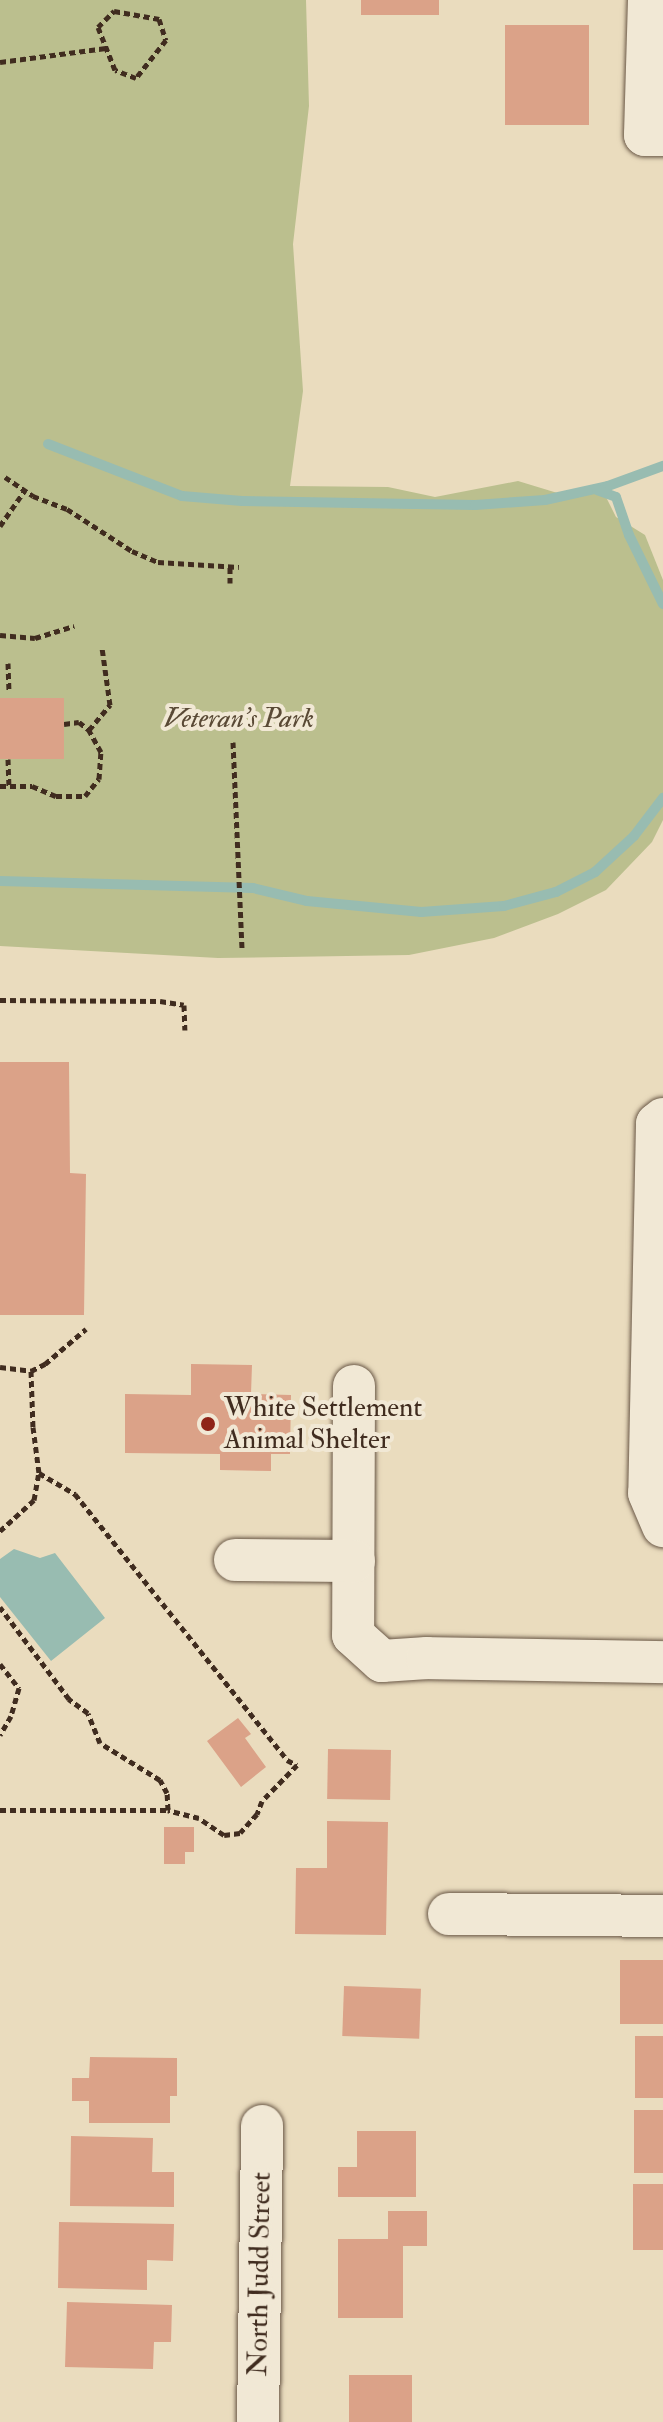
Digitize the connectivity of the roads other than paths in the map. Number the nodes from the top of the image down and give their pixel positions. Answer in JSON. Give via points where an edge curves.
{"nodes":[{"id":1,"x":649,"y":0,"type":"edge"},
{"id":2,"x":663,"y":135,"type":"edge"},
{"id":3,"x":663,"y":1119,"type":"edge"},
{"id":4,"x":354,"y":1386,"type":"dead end"},
{"id":5,"x":663,"y":1526,"type":"edge"},
{"id":6,"x":235,"y":1560,"type":"dead end"},
{"id":7,"x":354,"y":1561,"type":"junction"},
{"id":8,"x":663,"y":1662,"type":"edge"},
{"id":9,"x":449,"y":1914,"type":"dead end"},
{"id":10,"x":663,"y":1916,"type":"edge"},
{"id":11,"x":262,"y":2126,"type":"dead end"},
{"id":12,"x":258,"y":2422,"type":"edge"}],
"edges":[{"from":1,"to":2,"type":"street","via":[[645,135]]},
{"from":3,"to":5,"type":"street","via":[[657,1124],[649,1493]]},
{"from":4,"to":7,"type":"street"},
{"from":6,"to":7,"type":"street"},
{"from":7,"to":8,"type":"street","via":[[353,1635],[382,1661]]},
{"from":9,"to":10,"type":"street"},
{"from":11,"to":12,"type":"street","name":"North Judd Street"}]}
